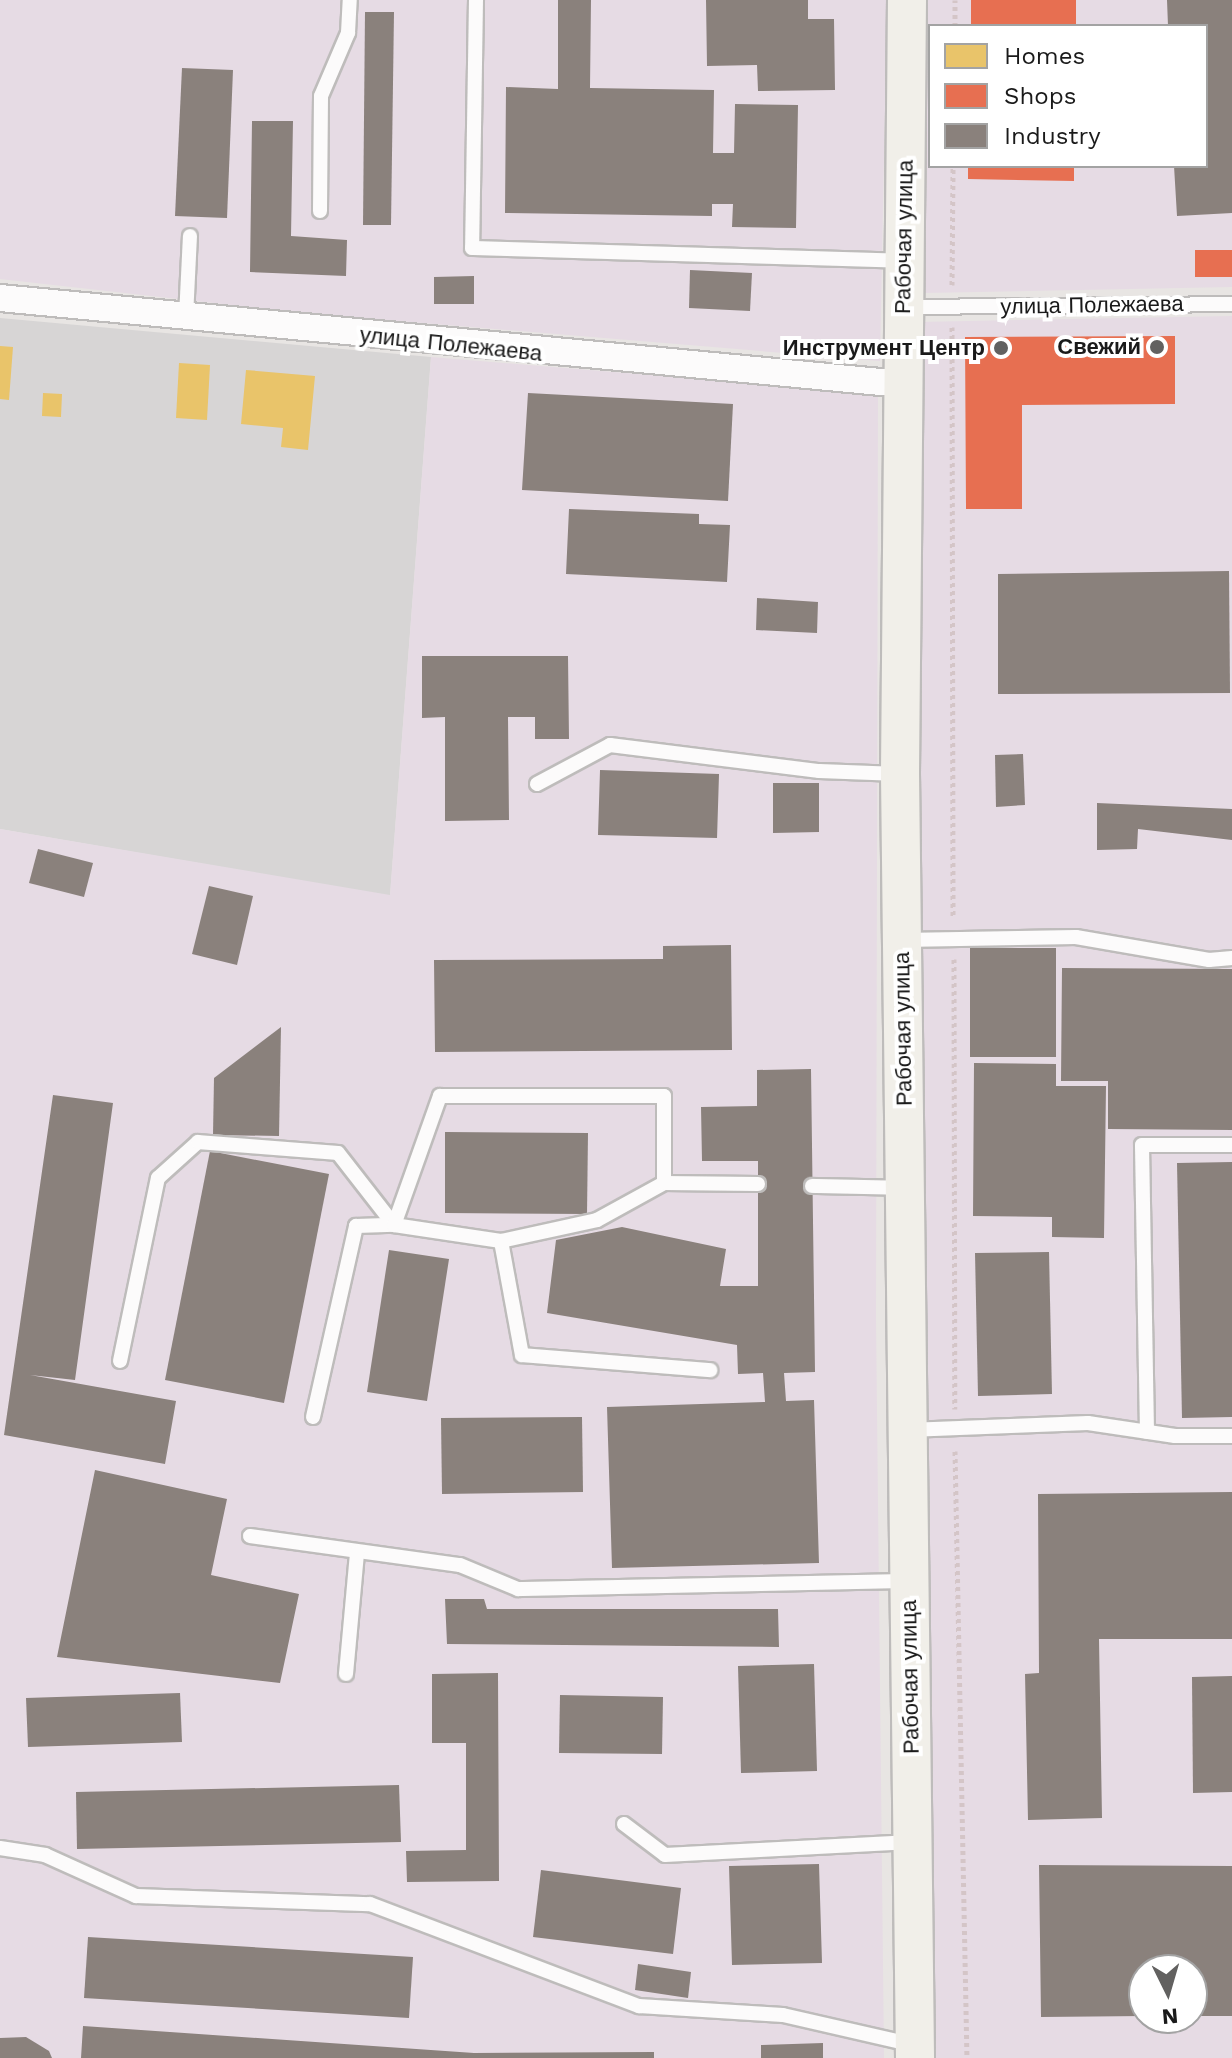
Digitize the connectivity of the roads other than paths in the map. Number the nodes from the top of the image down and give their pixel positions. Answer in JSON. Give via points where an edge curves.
{"nodes":[{"id":1,"x":350,"y":0,"type":"edge"},
{"id":2,"x":476,"y":0,"type":"edge"},
{"id":3,"x":907,"y":0,"type":"edge"},
{"id":4,"x":320,"y":211,"type":"dead end"},
{"id":5,"x":190,"y":236,"type":"dead end"},
{"id":6,"x":904,"y":261,"type":"junction"},
{"id":7,"x":0,"y":298,"type":"edge"},
{"id":8,"x":1232,"y":304,"type":"edge"},
{"id":9,"x":903,"y":307,"type":"junction"},
{"id":10,"x":186,"y":317,"type":"junction"},
{"id":11,"x":902,"y":384,"type":"junction"},
{"id":12,"x":900,"y":774,"type":"junction"},
{"id":13,"x":537,"y":784,"type":"dead end"},
{"id":14,"x":902,"y":940,"type":"junction"},
{"id":15,"x":1232,"y":958,"type":"edge"},
{"id":16,"x":1232,"y":1145,"type":"edge"},
{"id":17,"x":664,"y":1183,"type":"junction"},
{"id":18,"x":758,"y":1184,"type":"dead end"},
{"id":19,"x":812,"y":1186,"type":"dead end"},
{"id":20,"x":905,"y":1188,"type":"junction"},
{"id":21,"x":394,"y":1225,"type":"junction"},
{"id":22,"x":501,"y":1241,"type":"junction"},
{"id":23,"x":120,"y":1361,"type":"dead end"},
{"id":24,"x":710,"y":1370,"type":"dead end"},
{"id":25,"x":313,"y":1417,"type":"dead end"},
{"id":26,"x":907,"y":1430,"type":"junction"},
{"id":27,"x":1147,"y":1432,"type":"junction"},
{"id":28,"x":1232,"y":1436,"type":"edge"},
{"id":29,"x":250,"y":1536,"type":"dead end"},
{"id":30,"x":357,"y":1552,"type":"junction"},
{"id":31,"x":909,"y":1581,"type":"junction"},
{"id":32,"x":346,"y":1674,"type":"dead end"},
{"id":33,"x":624,"y":1824,"type":"dead end"},
{"id":34,"x":912,"y":1842,"type":"junction"},
{"id":35,"x":0,"y":1848,"type":"edge"},
{"id":36,"x":915,"y":2051,"type":"edge"}],
"edges":[{"from":1,"to":4,"type":"lane","via":[[348,33],[321,96]]},
{"from":2,"to":6,"type":"lane","via":[[472,248]]},
{"from":3,"to":6,"type":"street","name":"Рабочая улица"},
{"from":5,"to":10,"type":"lane"},
{"from":6,"to":9,"type":"street","name":"Рабочая улица"},
{"from":7,"to":10,"type":"street","name":"улица Полежаева"},
{"from":8,"to":9,"type":"lane","name":"улица Полежаева"},
{"from":9,"to":11,"type":"street","name":"Рабочая улица"},
{"from":10,"to":11,"type":"street","name":"улица Полежаева"},
{"from":11,"to":12,"type":"street","name":"Рабочая улица"},
{"from":12,"to":13,"type":"lane","via":[[819,771],[610,745]]},
{"from":12,"to":14,"type":"street","name":"Рабочая улица"},
{"from":14,"to":15,"type":"lane","via":[[1076,937],[1209,960]]},
{"from":14,"to":20,"type":"street","name":"Рабочая улица"},
{"from":16,"to":27,"type":"lane","via":[[1142,1145]]},
{"from":17,"to":18,"type":"lane"},
{"from":17,"to":21,"type":"lane","via":[[664,1096],[440,1096]]},
{"from":17,"to":22,"type":"lane","via":[[597,1220]]},
{"from":19,"to":20,"type":"lane"},
{"from":20,"to":26,"type":"street","name":"Рабочая улица"},
{"from":21,"to":22,"type":"lane"},
{"from":21,"to":23,"type":"lane","via":[[338,1153],[198,1142],[158,1178]]},
{"from":21,"to":25,"type":"lane","via":[[356,1226]]},
{"from":22,"to":24,"type":"lane","via":[[522,1355]]},
{"from":26,"to":27,"type":"lane","via":[[1088,1423]]},
{"from":26,"to":31,"type":"street","name":"Рабочая улица"},
{"from":27,"to":28,"type":"lane"},
{"from":29,"to":30,"type":"lane"},
{"from":30,"to":31,"type":"lane","via":[[460,1565],[518,1589]]},
{"from":30,"to":32,"type":"lane"},
{"from":31,"to":34,"type":"street","name":"Рабочая улица"},
{"from":33,"to":34,"type":"lane","via":[[665,1855]]},
{"from":34,"to":36,"type":"street","name":"Рабочая улица"},
{"from":35,"to":36,"type":"lane","via":[[45,1855],[136,1896],[370,1904],[639,2006],[783,2015]]}]}
